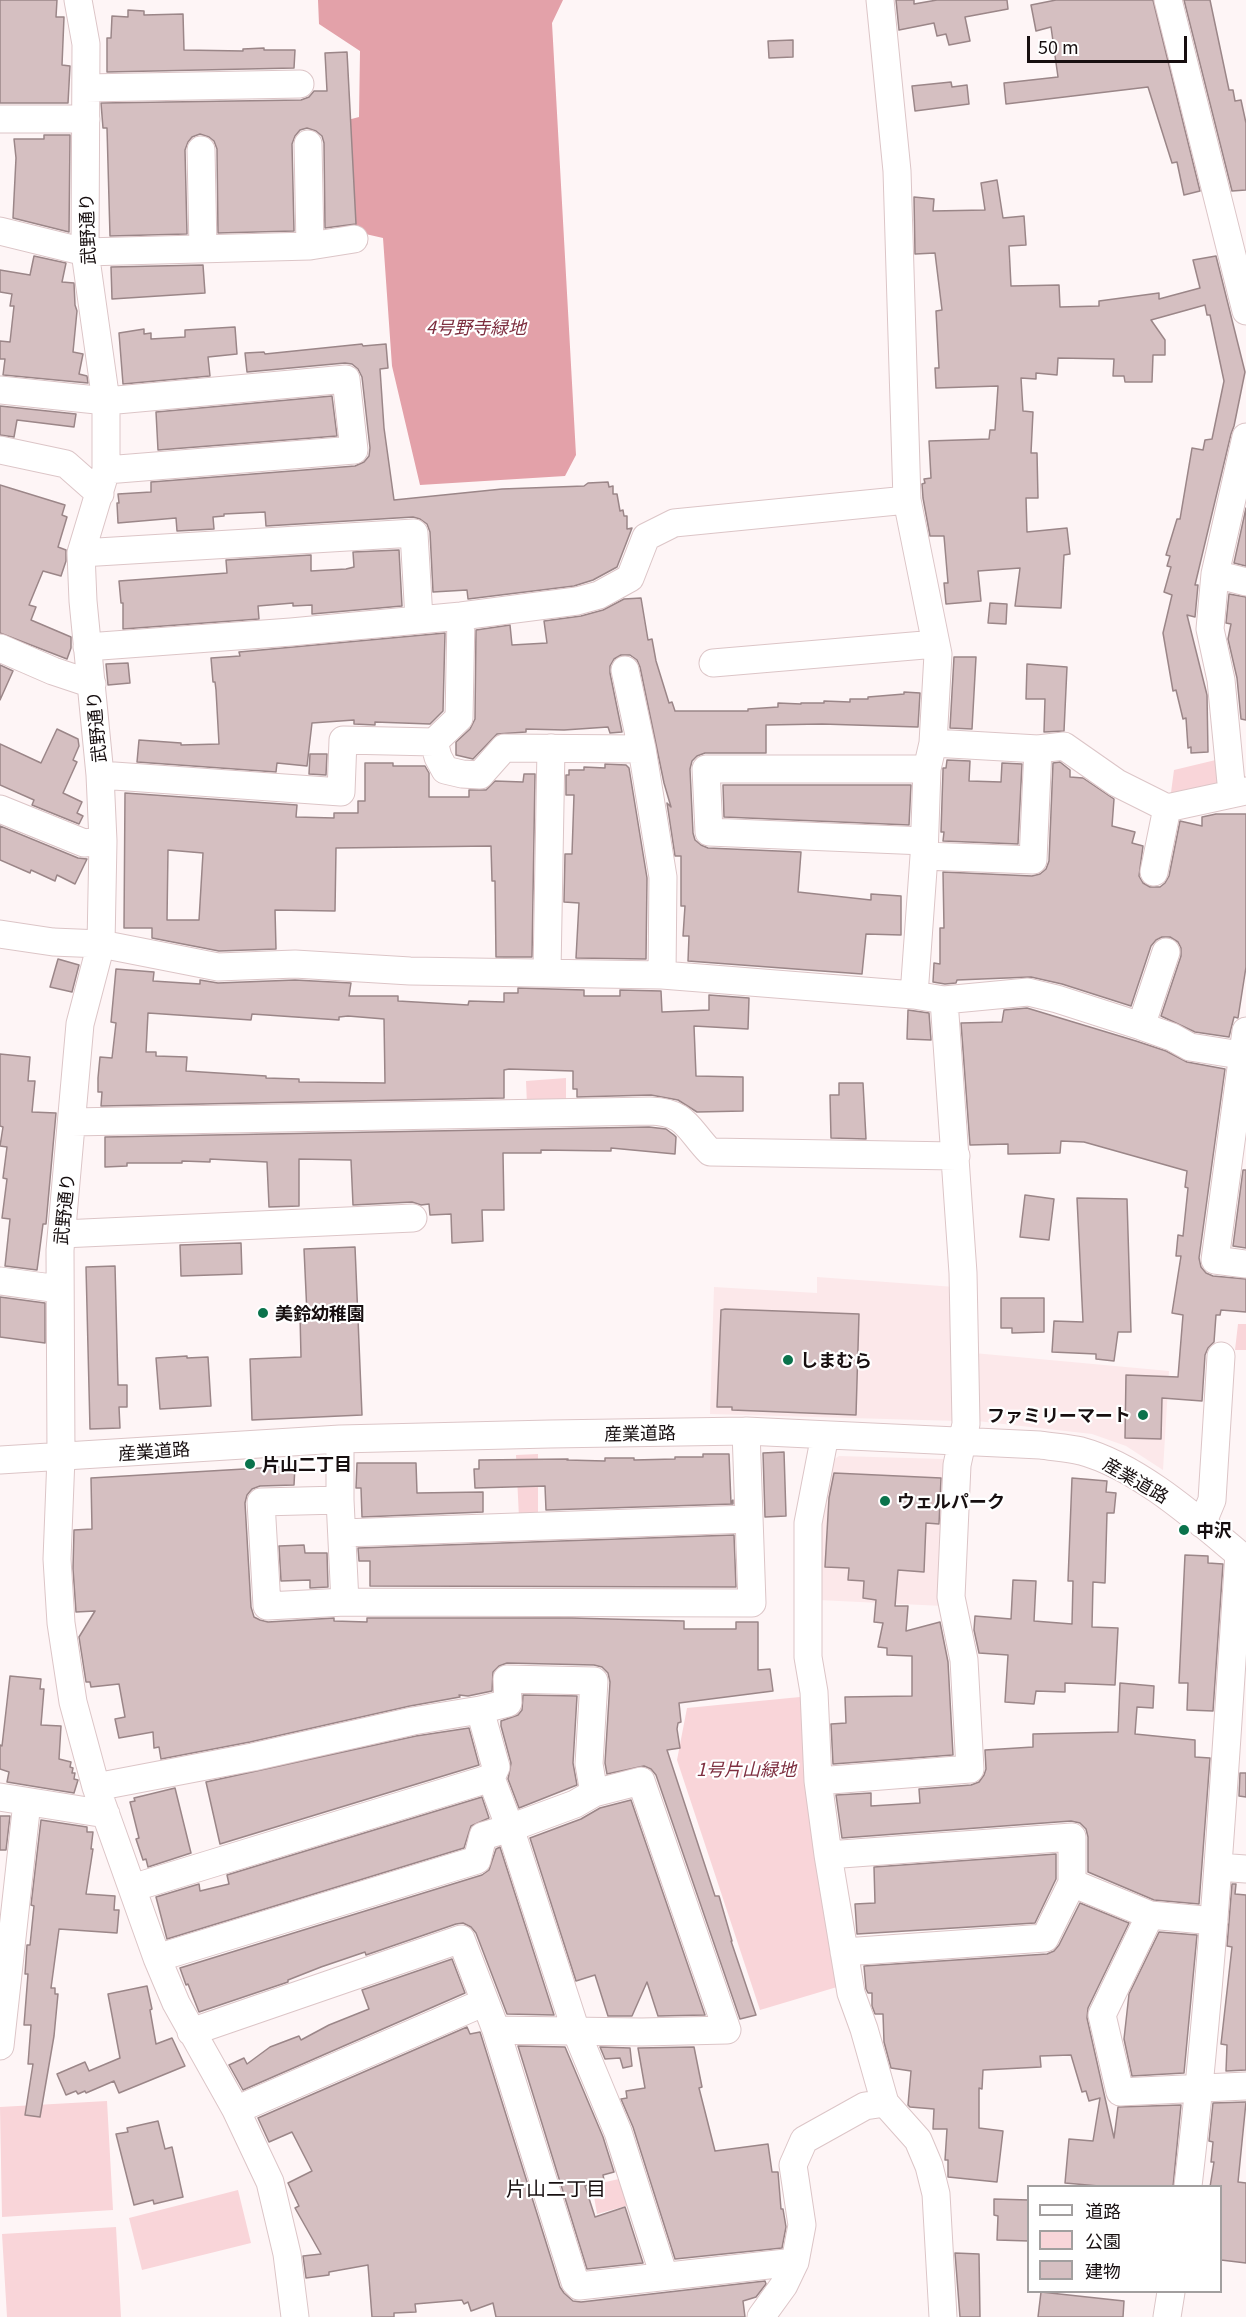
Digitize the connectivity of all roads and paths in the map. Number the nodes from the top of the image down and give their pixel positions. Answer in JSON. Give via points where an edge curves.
{"nodes":[{"id":1,"x":78,"y":0,"type":"edge"},
{"id":2,"x":880,"y":0,"type":"edge"},
{"id":3,"x":1168,"y":0,"type":"edge"},
{"id":4,"x":300,"y":84,"type":"dead end"},
{"id":5,"x":86,"y":88,"type":"junction"},
{"id":6,"x":86,"y":118,"type":"junction"},
{"id":7,"x":0,"y":119,"type":"edge"},
{"id":8,"x":308,"y":144,"type":"dead end"},
{"id":9,"x":201,"y":150,"type":"dead end"},
{"id":10,"x":0,"y":231,"type":"edge"},
{"id":11,"x":354,"y":239,"type":"dead end"},
{"id":12,"x":310,"y":246,"type":"junction"},
{"id":13,"x":203,"y":249,"type":"junction"},
{"id":14,"x":85,"y":252,"type":"junction"},
{"id":15,"x":1246,"y":311,"type":"edge"},
{"id":16,"x":0,"y":390,"type":"edge"},
{"id":17,"x":106,"y":401,"type":"junction"},
{"id":18,"x":1246,"y":439,"type":"edge"},
{"id":19,"x":0,"y":450,"type":"edge"},
{"id":20,"x":103,"y":482,"type":"junction"},
{"id":21,"x":907,"y":500,"type":"junction"},
{"id":22,"x":81,"y":554,"type":"junction"},
{"id":23,"x":1215,"y":574,"type":"junction"},
{"id":24,"x":1246,"y":582,"type":"edge"},
{"id":25,"x":460,"y":616,"type":"junction"},
{"id":26,"x":419,"y":620,"type":"junction"},
{"id":27,"x":936,"y":644,"type":"junction"},
{"id":28,"x":87,"y":647,"type":"junction"},
{"id":29,"x":0,"y":648,"type":"edge"},
{"id":30,"x":713,"y":663,"type":"dead end"},
{"id":31,"x":625,"y":670,"type":"dead end"},
{"id":32,"x":1234,"y":682,"type":"edge"},
{"id":33,"x":92,"y":684,"type":"junction"},
{"id":34,"x":435,"y":742,"type":"junction"},
{"id":35,"x":933,"y":743,"type":"junction"},
{"id":36,"x":551,"y":748,"type":"junction"},
{"id":37,"x":642,"y":749,"type":"junction"},
{"id":38,"x":1038,"y":749,"type":"junction"},
{"id":39,"x":927,"y":769,"type":"junction"},
{"id":40,"x":100,"y":776,"type":"junction"},
{"id":41,"x":1239,"y":792,"type":"edge"},
{"id":42,"x":1167,"y":808,"type":"junction"},
{"id":43,"x":0,"y":809,"type":"edge"},
{"id":44,"x":103,"y":841,"type":"junction"},
{"id":45,"x":924,"y":849,"type":"junction"},
{"id":46,"x":1154,"y":872,"type":"dead end"},
{"id":47,"x":0,"y":934,"type":"edge"},
{"id":48,"x":101,"y":944,"type":"junction"},
{"id":49,"x":1166,"y":952,"type":"dead end"},
{"id":50,"x":547,"y":972,"type":"junction"},
{"id":51,"x":662,"y":975,"type":"junction"},
{"id":52,"x":914,"y":995,"type":"junction"},
{"id":53,"x":944,"y":1000,"type":"junction"},
{"id":54,"x":1141,"y":1026,"type":"junction"},
{"id":55,"x":1245,"y":1048,"type":"edge"},
{"id":56,"x":72,"y":1122,"type":"junction"},
{"id":57,"x":956,"y":1156,"type":"junction"},
{"id":58,"x":413,"y":1218,"type":"dead end"},
{"id":59,"x":62,"y":1234,"type":"junction"},
{"id":60,"x":1246,"y":1263,"type":"edge"},
{"id":61,"x":0,"y":1281,"type":"edge"},
{"id":62,"x":59,"y":1289,"type":"junction"},
{"id":63,"x":1221,"y":1356,"type":"dead end"},
{"id":64,"x":746,"y":1431,"type":"junction"},
{"id":65,"x":825,"y":1435,"type":"junction"},
{"id":66,"x":340,"y":1439,"type":"junction"},
{"id":67,"x":961,"y":1441,"type":"junction"},
{"id":68,"x":61,"y":1457,"type":"junction"},
{"id":69,"x":0,"y":1460,"type":"edge"},
{"id":70,"x":340,"y":1500,"type":"junction"},
{"id":71,"x":749,"y":1519,"type":"junction"},
{"id":72,"x":1202,"y":1524,"type":"junction"},
{"id":73,"x":342,"y":1533,"type":"junction"},
{"id":74,"x":1242,"y":1557,"type":"edge"},
{"id":75,"x":345,"y":1602,"type":"junction"},
{"id":76,"x":480,"y":1710,"type":"junction"},
{"id":77,"x":491,"y":1778,"type":"junction"},
{"id":78,"x":818,"y":1782,"type":"junction"},
{"id":79,"x":96,"y":1787,"type":"junction"},
{"id":80,"x":594,"y":1793,"type":"junction"},
{"id":81,"x":0,"y":1797,"type":"edge"},
{"id":82,"x":27,"y":1802,"type":"junction"},
{"id":83,"x":106,"y":1814,"type":"junction"},
{"id":84,"x":510,"y":1828,"type":"junction"},
{"id":85,"x":828,"y":1855,"type":"junction"},
{"id":86,"x":1218,"y":1867,"type":"junction"},
{"id":87,"x":1246,"y":1869,"type":"edge"},
{"id":88,"x":1072,"y":1882,"type":"junction"},
{"id":89,"x":132,"y":1888,"type":"junction"},
{"id":90,"x":1150,"y":1914,"type":"junction"},
{"id":91,"x":1214,"y":1921,"type":"junction"},
{"id":92,"x":844,"y":1952,"type":"junction"},
{"id":93,"x":157,"y":1958,"type":"junction"},
{"id":94,"x":485,"y":2002,"type":"junction"},
{"id":95,"x":496,"y":2030,"type":"junction"},
{"id":96,"x":576,"y":2031,"type":"junction"},
{"id":97,"x":191,"y":2032,"type":"junction"},
{"id":98,"x":0,"y":2046,"type":"edge"},
{"id":99,"x":1246,"y":2086,"type":"edge"},
{"id":100,"x":1200,"y":2087,"type":"junction"},
{"id":101,"x":885,"y":2103,"type":"junction"},
{"id":102,"x":236,"y":2110,"type":"junction"},
{"id":103,"x":1188,"y":2185,"type":"edge"},
{"id":104,"x":795,"y":2262,"type":"junction"},
{"id":105,"x":664,"y":2277,"type":"junction"},
{"id":106,"x":1171,"y":2293,"type":"edge"},
{"id":107,"x":295,"y":2317,"type":"edge"},
{"id":108,"x":761,"y":2317,"type":"edge"},
{"id":109,"x":943,"y":2317,"type":"edge"},
{"id":110,"x":1167,"y":2317,"type":"edge"}],
"edges":[{"from":1,"to":5,"type":"street","name":"武野通り","via":[[86,44]]},
{"from":2,"to":21,"type":"street","via":[[897,171]]},
{"from":3,"to":15,"type":"street"},
{"from":4,"to":5,"type":"street"},
{"from":5,"to":6,"type":"street","name":"武野通り"},
{"from":6,"to":7,"type":"street"},
{"from":6,"to":14,"type":"street","name":"武野通り"},
{"from":8,"to":12,"type":"street"},
{"from":9,"to":13,"type":"street"},
{"from":10,"to":14,"type":"street"},
{"from":11,"to":12,"type":"street"},
{"from":12,"to":13,"type":"street"},
{"from":13,"to":14,"type":"street"},
{"from":14,"to":17,"type":"street","name":"武野通り"},
{"from":16,"to":17,"type":"street"},
{"from":17,"to":20,"type":"street","name":"武野通り"},
{"from":17,"to":20,"type":"street","via":[[346,379],[354,450]]},
{"from":18,"to":23,"type":"street"},
{"from":19,"to":20,"type":"street","via":[[66,464]]},
{"from":20,"to":22,"type":"street","name":"武野通り"},
{"from":21,"to":25,"type":"street","via":[[674,523],[646,537],[630,578],[599,595],[577,602]]},
{"from":21,"to":27,"type":"street"},
{"from":22,"to":26,"type":"street","via":[[414,533]]},
{"from":22,"to":28,"type":"street","name":"武野通り"},
{"from":23,"to":24,"type":"street"},
{"from":23,"to":32,"type":"street","via":[[1210,629]]},
{"from":25,"to":26,"type":"street"},
{"from":25,"to":34,"type":"street","via":[[459,718]]},
{"from":26,"to":28,"type":"street"},
{"from":27,"to":30,"type":"street"},
{"from":27,"to":35,"type":"street"},
{"from":28,"to":33,"type":"street","name":"武野通り"},
{"from":29,"to":33,"type":"street"},
{"from":31,"to":37,"type":"street"},
{"from":32,"to":41,"type":"street"},
{"from":33,"to":40,"type":"street","name":"武野通り"},
{"from":34,"to":36,"type":"street","via":[[445,770],[480,775],[504,748]]},
{"from":34,"to":40,"type":"street","via":[[343,740],[341,792]]},
{"from":35,"to":38,"type":"street"},
{"from":35,"to":39,"type":"street"},
{"from":36,"to":37,"type":"street"},
{"from":36,"to":50,"type":"street"},
{"from":37,"to":51,"type":"street","via":[[663,877]]},
{"from":38,"to":42,"type":"street","via":[[1064,746],[1117,783]]},
{"from":38,"to":45,"type":"street","via":[[1033,860]]},
{"from":39,"to":45,"type":"street"},
{"from":39,"to":45,"type":"street","via":[[706,769],[709,832]]},
{"from":40,"to":44,"type":"street","name":"武野通り"},
{"from":41,"to":42,"type":"street"},
{"from":42,"to":46,"type":"street"},
{"from":43,"to":44,"type":"street","via":[[84,843]]},
{"from":44,"to":48,"type":"street","name":"武野通り"},
{"from":45,"to":52,"type":"street"},
{"from":47,"to":48,"type":"street"},
{"from":48,"to":50,"type":"street","via":[[218,967],[296,964],[411,971]]},
{"from":48,"to":56,"type":"street","name":"武野通り","via":[[80,1024]]},
{"from":49,"to":54,"type":"street"},
{"from":50,"to":51,"type":"street"},
{"from":51,"to":52,"type":"street"},
{"from":52,"to":53,"type":"street"},
{"from":53,"to":54,"type":"street","via":[[1028,992]]},
{"from":53,"to":57,"type":"street"},
{"from":54,"to":55,"type":"street","via":[[1190,1047]]},
{"from":55,"to":60,"type":"street","via":[[1215,1260]]},
{"from":56,"to":57,"type":"street","via":[[658,1111],[680,1117],[710,1152]]},
{"from":56,"to":59,"type":"street","name":"武野通り"},
{"from":57,"to":67,"type":"street","via":[[966,1413]]},
{"from":58,"to":59,"type":"street"},
{"from":59,"to":62,"type":"street","name":"武野通り"},
{"from":61,"to":62,"type":"street"},
{"from":62,"to":68,"type":"street","name":"武野通り"},
{"from":63,"to":72,"type":"street","via":[[1212,1500]]},
{"from":64,"to":65,"type":"street","name":"産業道路"},
{"from":64,"to":66,"type":"street","name":"産業道路"},
{"from":64,"to":71,"type":"street"},
{"from":65,"to":67,"type":"street","name":"産業道路"},
{"from":65,"to":78,"type":"street","via":[[808,1523],[808,1657],[814,1692]]},
{"from":66,"to":68,"type":"street","name":"産業道路"},
{"from":66,"to":70,"type":"street"},
{"from":67,"to":72,"type":"street","name":"産業道路","via":[[1040,1445],[1081,1452],[1121,1467]]},
{"from":67,"to":78,"type":"street","via":[[951,1597],[964,1660],[970,1769]]},
{"from":68,"to":69,"type":"street","name":"産業道路"},
{"from":68,"to":79,"type":"street","name":"武野通り","via":[[57,1559],[61,1623],[73,1702]]},
{"from":70,"to":73,"type":"street"},
{"from":70,"to":75,"type":"street","via":[[261,1502],[267,1606]]},
{"from":71,"to":73,"type":"street"},
{"from":71,"to":75,"type":"street","via":[[752,1603]]},
{"from":72,"to":74,"type":"street","name":"産業道路"},
{"from":73,"to":75,"type":"street"},
{"from":74,"to":86,"type":"street"},
{"from":76,"to":77,"type":"street","via":[[496,1767]]},
{"from":76,"to":79,"type":"street"},
{"from":76,"to":80,"type":"street","via":[[508,1703],[507,1679],[594,1681],[589,1764]]},
{"from":77,"to":84,"type":"street"},
{"from":77,"to":89,"type":"street"},
{"from":78,"to":85,"type":"street"},
{"from":79,"to":83,"type":"street","name":"武野通り"},
{"from":80,"to":84,"type":"street"},
{"from":80,"to":96,"type":"street","via":[[641,1781],[727,2030]]},
{"from":81,"to":82,"type":"street"},
{"from":82,"to":83,"type":"street"},
{"from":82,"to":98,"type":"street"},
{"from":83,"to":89,"type":"street","name":"武野通り"},
{"from":84,"to":93,"type":"street","via":[[483,1836],[477,1860]]},
{"from":84,"to":96,"type":"street"},
{"from":85,"to":88,"type":"street","via":[[1072,1837]]},
{"from":85,"to":92,"type":"street"},
{"from":86,"to":87,"type":"street"},
{"from":86,"to":91,"type":"street"},
{"from":88,"to":90,"type":"street"},
{"from":88,"to":92,"type":"street","via":[[1045,1938]]},
{"from":89,"to":93,"type":"street","name":"武野通り"},
{"from":90,"to":91,"type":"street"},
{"from":90,"to":100,"type":"street","via":[[1102,2015],[1120,2092]]},
{"from":91,"to":100,"type":"street"},
{"from":92,"to":101,"type":"street","via":[[851,1993]]},
{"from":93,"to":97,"type":"street","name":"武野通り"},
{"from":94,"to":95,"type":"street"},
{"from":94,"to":97,"type":"street","via":[[461,1939]]},
{"from":94,"to":102,"type":"street"},
{"from":95,"to":96,"type":"street"},
{"from":95,"to":105,"type":"street","via":[[575,2282],[579,2286]]},
{"from":96,"to":105,"type":"street","via":[[618,2132]]},
{"from":97,"to":102,"type":"street","name":"武野通り"},
{"from":99,"to":100,"type":"street"},
{"from":100,"to":103,"type":"street"},
{"from":101,"to":104,"type":"street","via":[[865,2106],[804,2139],[793,2164],[802,2225]]},
{"from":101,"to":109,"type":"street","via":[[918,2140],[929,2166],[936,2194]]},
{"from":102,"to":107,"type":"street","name":"武野通り","via":[[270,2182],[285,2244]]},
{"from":104,"to":105,"type":"street"},
{"from":104,"to":108,"type":"street"},
{"from":106,"to":110,"type":"street"}]}
